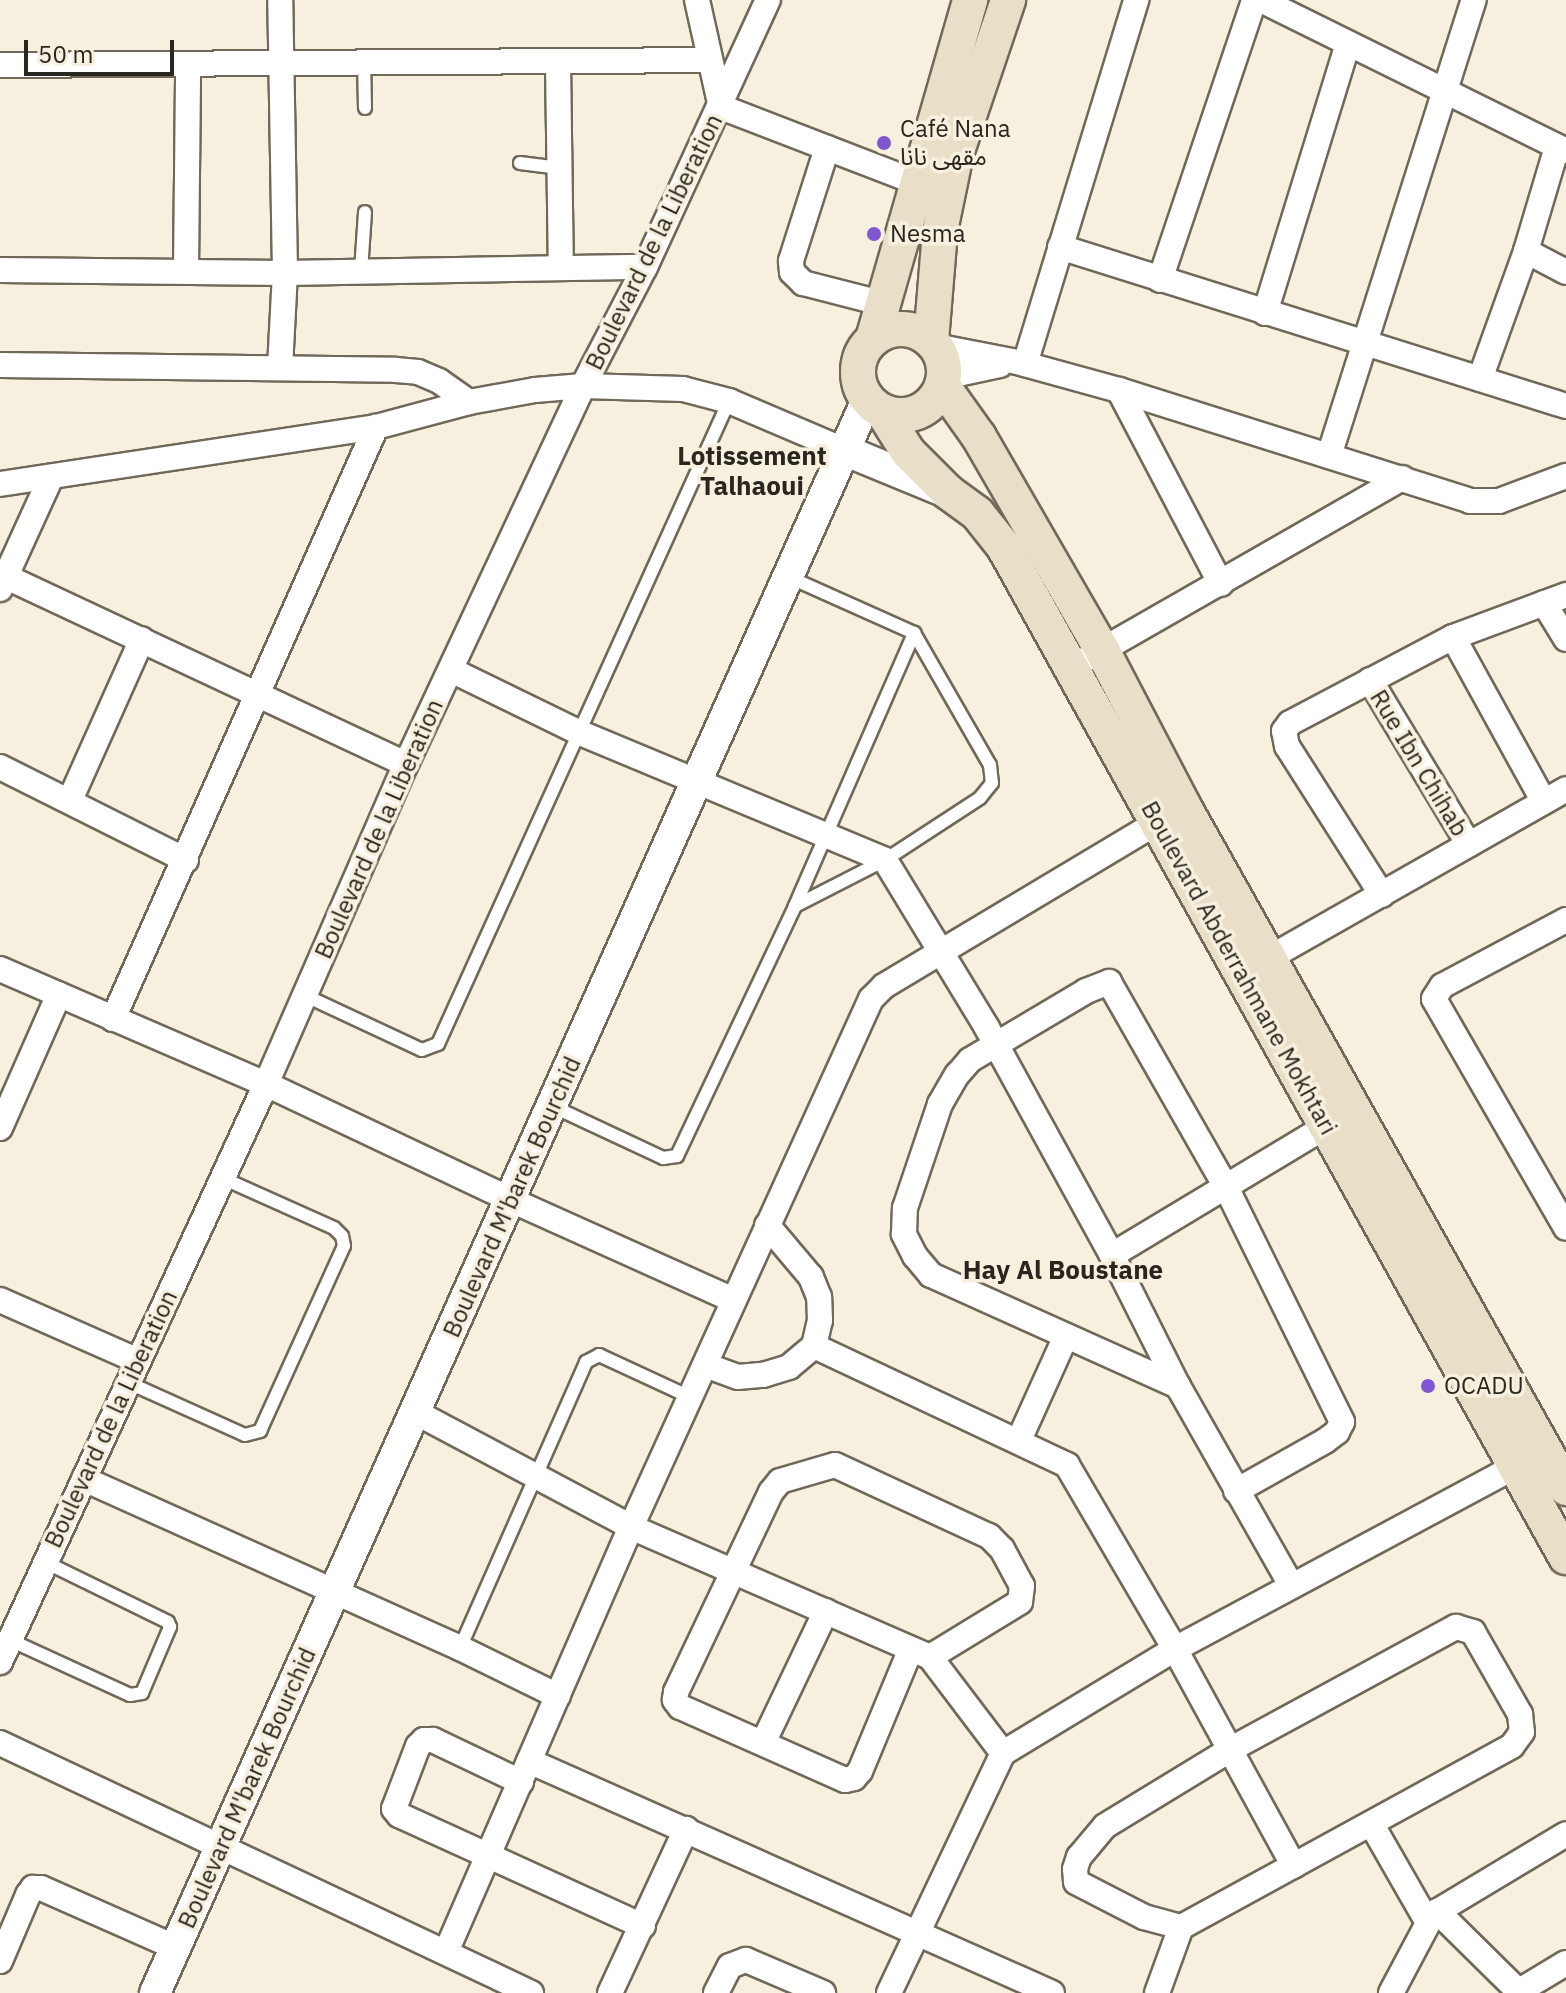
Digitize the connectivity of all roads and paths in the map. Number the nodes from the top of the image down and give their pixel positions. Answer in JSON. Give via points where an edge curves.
{"nodes":[{"id":1,"x":280,"y":0,"type":"edge"},
{"id":2,"x":697,"y":0,"type":"edge"},
{"id":3,"x":768,"y":0,"type":"edge"},
{"id":4,"x":970,"y":0,"type":"edge"},
{"id":5,"x":1008,"y":0,"type":"edge"},
{"id":6,"x":1136,"y":0,"type":"edge"},
{"id":7,"x":1254,"y":0,"type":"edge"},
{"id":8,"x":1261,"y":0,"type":"edge"},
{"id":9,"x":1474,"y":0,"type":"edge"},
{"id":10,"x":1348,"y":43,"type":"junction"},
{"id":11,"x":710,"y":60,"type":"junction"},
{"id":12,"x":279,"y":61,"type":"junction"},
{"id":13,"x":364,"y":61,"type":"junction"},
{"id":14,"x":558,"y":62,"type":"junction"},
{"id":15,"x":188,"y":64,"type":"junction"},
{"id":16,"x":0,"y":65,"type":"edge"},
{"id":17,"x":1446,"y":92,"type":"junction"},
{"id":18,"x":721,"y":107,"type":"junction"},
{"id":19,"x":365,"y":108,"type":"dead end"},
{"id":20,"x":827,"y":148,"type":"junction"},
{"id":21,"x":1562,"y":149,"type":"edge"},
{"id":22,"x":941,"y":150,"type":"junction"},
{"id":23,"x":520,"y":163,"type":"dead end"},
{"id":24,"x":561,"y":168,"type":"junction"},
{"id":25,"x":915,"y":182,"type":"junction"},
{"id":26,"x":365,"y":212,"type":"dead end"},
{"id":27,"x":1060,"y":247,"type":"junction"},
{"id":28,"x":1526,"y":251,"type":"junction"},
{"id":29,"x":645,"y":267,"type":"junction"},
{"id":30,"x":561,"y":268,"type":"junction"},
{"id":31,"x":0,"y":270,"type":"edge"},
{"id":32,"x":186,"y":270,"type":"junction"},
{"id":33,"x":361,"y":271,"type":"junction"},
{"id":34,"x":1566,"y":272,"type":"edge"},
{"id":35,"x":285,"y":273,"type":"junction"},
{"id":36,"x":1160,"y":280,"type":"junction"},
{"id":37,"x":885,"y":304,"type":"junction"},
{"id":38,"x":1265,"y":313,"type":"junction"},
{"id":39,"x":873,"y":339,"type":"junction"},
{"id":40,"x":1365,"y":343,"type":"junction"},
{"id":41,"x":938,"y":362,"type":"junction"},
{"id":42,"x":1021,"y":363,"type":"junction"},
{"id":43,"x":0,"y":365,"type":"edge"},
{"id":44,"x":280,"y":368,"type":"junction"},
{"id":45,"x":1480,"y":379,"type":"junction"},
{"id":46,"x":583,"y":386,"type":"junction"},
{"id":47,"x":1119,"y":390,"type":"junction"},
{"id":48,"x":729,"y":401,"type":"junction"},
{"id":49,"x":469,"y":402,"type":"junction"},
{"id":50,"x":875,"y":406,"type":"junction"},
{"id":51,"x":1566,"y":406,"type":"edge"},
{"id":52,"x":376,"y":427,"type":"junction"},
{"id":53,"x":844,"y":450,"type":"junction"},
{"id":54,"x":1329,"y":456,"type":"junction"},
{"id":55,"x":1566,"y":476,"type":"edge"},
{"id":56,"x":51,"y":477,"type":"junction"},
{"id":57,"x":1402,"y":478,"type":"junction"},
{"id":58,"x":0,"y":484,"type":"edge"},
{"id":59,"x":948,"y":492,"type":"junction"},
{"id":60,"x":791,"y":578,"type":"junction"},
{"id":61,"x":2,"y":580,"type":"edge"},
{"id":62,"x":1221,"y":584,"type":"junction"},
{"id":63,"x":1555,"y":599,"type":"edge"},
{"id":64,"x":914,"y":633,"type":"junction"},
{"id":65,"x":1453,"y":637,"type":"junction"},
{"id":66,"x":142,"y":639,"type":"junction"},
{"id":67,"x":1566,"y":639,"type":"edge"},
{"id":68,"x":1102,"y":650,"type":"junction"},
{"id":69,"x":1072,"y":666,"type":"junction"},
{"id":70,"x":451,"y":670,"type":"junction"},
{"id":71,"x":1370,"y":680,"type":"junction"},
{"id":72,"x":260,"y":695,"type":"junction"},
{"id":73,"x":578,"y":732,"type":"junction"},
{"id":74,"x":406,"y":764,"type":"junction"},
{"id":75,"x":0,"y":767,"type":"edge"},
{"id":76,"x":699,"y":782,"type":"junction"},
{"id":77,"x":1566,"y":789,"type":"edge"},
{"id":78,"x":70,"y":800,"type":"junction"},
{"id":79,"x":1544,"y":802,"type":"junction"},
{"id":80,"x":1171,"y":814,"type":"junction"},
{"id":81,"x":825,"y":835,"type":"junction"},
{"id":82,"x":1469,"y":845,"type":"junction"},
{"id":83,"x":186,"y":860,"type":"junction"},
{"id":84,"x":885,"y":860,"type":"junction"},
{"id":85,"x":1382,"y":895,"type":"junction"},
{"id":86,"x":795,"y":906,"type":"junction"},
{"id":87,"x":1566,"y":920,"type":"edge"},
{"id":88,"x":943,"y":951,"type":"junction"},
{"id":89,"x":1256,"y":965,"type":"junction"},
{"id":90,"x":0,"y":969,"type":"edge"},
{"id":91,"x":59,"y":994,"type":"junction"},
{"id":92,"x":304,"y":995,"type":"junction"},
{"id":93,"x":113,"y":1019,"type":"junction"},
{"id":94,"x":997,"y":1046,"type":"junction"},
{"id":95,"x":266,"y":1084,"type":"junction"},
{"id":96,"x":552,"y":1106,"type":"junction"},
{"id":97,"x":1325,"y":1127,"type":"junction"},
{"id":98,"x":0,"y":1128,"type":"edge"},
{"id":99,"x":221,"y":1177,"type":"junction"},
{"id":100,"x":1226,"y":1187,"type":"junction"},
{"id":101,"x":511,"y":1200,"type":"junction"},
{"id":102,"x":767,"y":1225,"type":"junction"},
{"id":103,"x":1566,"y":1228,"type":"edge"},
{"id":104,"x":1112,"y":1255,"type":"junction"},
{"id":105,"x":0,"y":1300,"type":"edge"},
{"id":106,"x":734,"y":1300,"type":"junction"},
{"id":107,"x":1066,"y":1336,"type":"junction"},
{"id":108,"x":814,"y":1346,"type":"junction"},
{"id":109,"x":705,"y":1365,"type":"junction"},
{"id":110,"x":133,"y":1372,"type":"junction"},
{"id":111,"x":1178,"y":1386,"type":"junction"},
{"id":112,"x":690,"y":1397,"type":"junction"},
{"id":113,"x":417,"y":1413,"type":"junction"},
{"id":114,"x":1019,"y":1440,"type":"junction"},
{"id":115,"x":1557,"y":1453,"type":"edge"},
{"id":116,"x":1515,"y":1467,"type":"junction"},
{"id":117,"x":536,"y":1477,"type":"junction"},
{"id":118,"x":84,"y":1479,"type":"junction"},
{"id":119,"x":1566,"y":1488,"type":"edge"},
{"id":120,"x":1236,"y":1491,"type":"junction"},
{"id":121,"x":631,"y":1527,"type":"junction"},
{"id":122,"x":1566,"y":1557,"type":"edge"},
{"id":123,"x":45,"y":1562,"type":"junction"},
{"id":124,"x":734,"y":1571,"type":"junction"},
{"id":125,"x":1291,"y":1585,"type":"junction"},
{"id":126,"x":337,"y":1591,"type":"junction"},
{"id":127,"x":826,"y":1611,"type":"junction"},
{"id":128,"x":460,"y":1648,"type":"junction"},
{"id":129,"x":1175,"y":1649,"type":"junction"},
{"id":130,"x":5,"y":1651,"type":"edge"},
{"id":131,"x":920,"y":1654,"type":"junction"},
{"id":132,"x":558,"y":1696,"type":"junction"},
{"id":133,"x":0,"y":1743,"type":"edge"},
{"id":134,"x":763,"y":1743,"type":"junction"},
{"id":135,"x":1231,"y":1749,"type":"junction"},
{"id":136,"x":1003,"y":1753,"type":"junction"},
{"id":137,"x":525,"y":1771,"type":"junction"},
{"id":138,"x":1372,"y":1825,"type":"junction"},
{"id":139,"x":686,"y":1829,"type":"junction"},
{"id":140,"x":1566,"y":1834,"type":"edge"},
{"id":141,"x":220,"y":1846,"type":"junction"},
{"id":142,"x":489,"y":1854,"type":"junction"},
{"id":143,"x":1294,"y":1866,"type":"junction"},
{"id":144,"x":1432,"y":1916,"type":"junction"},
{"id":145,"x":643,"y":1926,"type":"junction"},
{"id":146,"x":1181,"y":1927,"type":"junction"},
{"id":147,"x":917,"y":1933,"type":"junction"},
{"id":148,"x":3,"y":1946,"type":"edge"},
{"id":149,"x":175,"y":1947,"type":"junction"},
{"id":150,"x":446,"y":1952,"type":"junction"},
{"id":151,"x":1566,"y":1963,"type":"edge"},
{"id":152,"x":1517,"y":1992,"type":"edge"},
{"id":153,"x":155,"y":1993,"type":"edge"},
{"id":154,"x":531,"y":1993,"type":"edge"},
{"id":155,"x":610,"y":1993,"type":"edge"},
{"id":156,"x":716,"y":1993,"type":"edge"},
{"id":157,"x":823,"y":1993,"type":"edge"},
{"id":158,"x":889,"y":1993,"type":"edge"},
{"id":159,"x":1052,"y":1993,"type":"edge"},
{"id":160,"x":1157,"y":1993,"type":"edge"},
{"id":161,"x":1391,"y":1993,"type":"edge"}],
"edges":[{"from":1,"to":12,"type":"street"},
{"from":2,"to":11,"type":"street"},
{"from":3,"to":18,"type":"street","name":"Boulevard de la Liberation"},
{"from":4,"to":22,"type":"main road"},
{"from":5,"to":22,"type":"main road"},
{"from":6,"to":27,"type":"street"},
{"from":7,"to":36,"type":"street"},
{"from":8,"to":10,"type":"street"},
{"from":9,"to":17,"type":"street"},
{"from":10,"to":17,"type":"street"},
{"from":10,"to":38,"type":"street"},
{"from":11,"to":14,"type":"street"},
{"from":11,"to":18,"type":"street"},
{"from":12,"to":13,"type":"street"},
{"from":12,"to":15,"type":"street"},
{"from":12,"to":35,"type":"street"},
{"from":13,"to":14,"type":"street"},
{"from":13,"to":19,"type":"lane"},
{"from":14,"to":24,"type":"street"},
{"from":15,"to":16,"type":"street"},
{"from":15,"to":32,"type":"street"},
{"from":17,"to":21,"type":"street"},
{"from":17,"to":40,"type":"street"},
{"from":18,"to":20,"type":"street"},
{"from":18,"to":29,"type":"street","name":"Boulevard de la Liberation"},
{"from":20,"to":25,"type":"street"},
{"from":20,"to":37,"type":"street","via":[[792,272],[803,283]]},
{"from":21,"to":28,"type":"street"},
{"from":22,"to":25,"type":"main road"},
{"from":22,"to":41,"type":"main road"},
{"from":23,"to":24,"type":"lane"},
{"from":24,"to":30,"type":"street"},
{"from":25,"to":37,"type":"main road"},
{"from":26,"to":33,"type":"lane"},
{"from":27,"to":36,"type":"street"},
{"from":27,"to":42,"type":"street"},
{"from":28,"to":34,"type":"street"},
{"from":28,"to":45,"type":"street"},
{"from":29,"to":30,"type":"street"},
{"from":29,"to":46,"type":"street","name":"Boulevard de la Liberation"},
{"from":30,"to":33,"type":"street"},
{"from":31,"to":32,"type":"street"},
{"from":32,"to":35,"type":"street"},
{"from":33,"to":35,"type":"street"},
{"from":35,"to":44,"type":"street"},
{"from":36,"to":38,"type":"street"},
{"from":37,"to":39,"type":"main road"},
{"from":38,"to":40,"type":"street"},
{"from":39,"to":41,"type":"main road","via":[[884,332],[909,330]]},
{"from":39,"to":50,"type":"main road","via":[[860,357],[858,380]]},
{"from":40,"to":45,"type":"street"},
{"from":40,"to":54,"type":"street"},
{"from":41,"to":42,"type":"street"},
{"from":41,"to":50,"type":"main road","via":[[929,405],[919,412],[907,415]]},
{"from":41,"to":68,"type":"main road","name":"Boulevard Abderrahmane Mokhtari"},
{"from":42,"to":47,"type":"street"},
{"from":43,"to":44,"type":"street"},
{"from":44,"to":49,"type":"street","via":[[418,372]]},
{"from":45,"to":51,"type":"street"},
{"from":46,"to":48,"type":"street","via":[[683,389]]},
{"from":46,"to":49,"type":"street"},
{"from":46,"to":70,"type":"street","name":"Boulevard de la Liberation"},
{"from":47,"to":54,"type":"street"},
{"from":47,"to":62,"type":"street"},
{"from":48,"to":53,"type":"street"},
{"from":48,"to":73,"type":"lane"},
{"from":49,"to":52,"type":"street"},
{"from":50,"to":53,"type":"street","name":"Boulevard M'barek Bourchid"},
{"from":50,"to":59,"type":"main road","via":[[908,452]]},
{"from":52,"to":56,"type":"street"},
{"from":52,"to":72,"type":"street"},
{"from":53,"to":59,"type":"street","name":"Boulevard Abderrahmane Mokhtari"},
{"from":53,"to":60,"type":"street","name":"Boulevard M'barek Bourchid"},
{"from":54,"to":57,"type":"street"},
{"from":55,"to":57,"type":"street","via":[[1483,503]]},
{"from":56,"to":58,"type":"street"},
{"from":56,"to":61,"type":"street"},
{"from":57,"to":62,"type":"street"},
{"from":59,"to":69,"type":"main road","name":"Boulevard Abderrahmane Mokhtari","via":[[977,513],[1004,547]]},
{"from":60,"to":64,"type":"lane"},
{"from":60,"to":76,"type":"street","name":"Boulevard M'barek Bourchid"},
{"from":61,"to":66,"type":"street"},
{"from":62,"to":68,"type":"street"},
{"from":63,"to":65,"type":"street"},
{"from":63,"to":67,"type":"street"},
{"from":64,"to":81,"type":"lane"},
{"from":64,"to":84,"type":"lane","via":[[990,765],[992,783],[980,798]]},
{"from":65,"to":71,"type":"street"},
{"from":65,"to":79,"type":"street"},
{"from":66,"to":72,"type":"street"},
{"from":66,"to":78,"type":"street"},
{"from":68,"to":69,"type":"street"},
{"from":68,"to":80,"type":"main road","name":"Boulevard Abderrahmane Mokhtari"},
{"from":69,"to":80,"type":"main road","name":"Boulevard Abderrahmane Mokhtari"},
{"from":70,"to":73,"type":"street"},
{"from":70,"to":74,"type":"street","name":"Boulevard de la Liberation"},
{"from":71,"to":82,"type":"street","name":"Rue Ibn Chihab"},
{"from":71,"to":85,"type":"street","via":[[1290,723],[1282,736]]},
{"from":72,"to":74,"type":"street"},
{"from":72,"to":83,"type":"street"},
{"from":73,"to":76,"type":"street"},
{"from":73,"to":92,"type":"lane","via":[[438,1044],[422,1050]]},
{"from":74,"to":92,"type":"street","name":"Boulevard de la Liberation"},
{"from":75,"to":78,"type":"street"},
{"from":76,"to":81,"type":"street"},
{"from":76,"to":96,"type":"street","name":"Boulevard M'barek Bourchid"},
{"from":77,"to":79,"type":"street"},
{"from":78,"to":83,"type":"street"},
{"from":79,"to":82,"type":"street"},
{"from":80,"to":88,"type":"street"},
{"from":80,"to":89,"type":"main road","name":"Boulevard Abderrahmane Mokhtari"},
{"from":81,"to":84,"type":"street"},
{"from":81,"to":86,"type":"lane"},
{"from":82,"to":85,"type":"street"},
{"from":83,"to":93,"type":"street"},
{"from":84,"to":86,"type":"lane"},
{"from":84,"to":88,"type":"street"},
{"from":85,"to":89,"type":"street"},
{"from":86,"to":96,"type":"lane","via":[[677,1156],[663,1158]]},
{"from":87,"to":103,"type":"street","via":[[1442,986],[1434,999]]},
{"from":88,"to":94,"type":"street"},
{"from":88,"to":102,"type":"street","via":[[871,999]]},
{"from":89,"to":97,"type":"main road","name":"Boulevard Abderrahmane Mokhtari"},
{"from":89,"to":115,"type":"main road","name":"Boulevard Abderrahmane Mokhtari"},
{"from":90,"to":91,"type":"street"},
{"from":91,"to":93,"type":"street"},
{"from":91,"to":98,"type":"street"},
{"from":92,"to":95,"type":"street","name":"Boulevard de la Liberation"},
{"from":93,"to":95,"type":"street"},
{"from":94,"to":100,"type":"street","via":[[1109,982]]},
{"from":94,"to":104,"type":"street"},
{"from":94,"to":107,"type":"street","via":[[970,1060],[940,1104],[905,1208],[904,1234],[931,1275]]},
{"from":95,"to":99,"type":"street","name":"Boulevard de la Liberation"},
{"from":95,"to":101,"type":"street"},
{"from":96,"to":101,"type":"street","name":"Boulevard M'barek Bourchid"},
{"from":97,"to":100,"type":"street"},
{"from":97,"to":116,"type":"main road","name":"Boulevard Abderrahmane Mokhtari"},
{"from":99,"to":110,"type":"street","name":"Boulevard de la Liberation"},
{"from":99,"to":110,"type":"lane","via":[[334,1228],[344,1246],[260,1431],[245,1435]]},
{"from":100,"to":104,"type":"street"},
{"from":100,"to":120,"type":"street","via":[[1342,1422],[1325,1441]]},
{"from":101,"to":106,"type":"street"},
{"from":101,"to":113,"type":"street","name":"Boulevard M'barek Bourchid"},
{"from":102,"to":106,"type":"street"},
{"from":102,"to":108,"type":"street","via":[[811,1277],[819,1297]]},
{"from":104,"to":111,"type":"street"},
{"from":105,"to":110,"type":"street"},
{"from":106,"to":109,"type":"street"},
{"from":107,"to":111,"type":"street"},
{"from":107,"to":114,"type":"street"},
{"from":108,"to":109,"type":"street","via":[[789,1367],[763,1375],[738,1377]]},
{"from":108,"to":114,"type":"street"},
{"from":109,"to":112,"type":"street"},
{"from":110,"to":118,"type":"street","name":"Boulevard de la Liberation"},
{"from":111,"to":120,"type":"street"},
{"from":112,"to":117,"type":"lane","via":[[599,1355],[591,1358]]},
{"from":112,"to":121,"type":"street"},
{"from":113,"to":117,"type":"street"},
{"from":113,"to":126,"type":"street","name":"Boulevard M'barek Bourchid"},
{"from":114,"to":129,"type":"street","via":[[1067,1465]]},
{"from":115,"to":116,"type":"street"},
{"from":115,"to":119,"type":"main road","name":"Boulevard Abderrahmane Mokhtari"},
{"from":116,"to":122,"type":"main road","name":"Boulevard Abderrahmane Mokhtari"},
{"from":116,"to":125,"type":"street"},
{"from":117,"to":121,"type":"street"},
{"from":117,"to":128,"type":"lane"},
{"from":118,"to":123,"type":"street","name":"Boulevard de la Liberation"},
{"from":118,"to":126,"type":"street"},
{"from":120,"to":125,"type":"street"},
{"from":121,"to":124,"type":"street"},
{"from":121,"to":132,"type":"street"},
{"from":123,"to":130,"type":"street","name":"Boulevard de la Liberation"},
{"from":123,"to":130,"type":"lane","via":[[168,1622],[142,1693],[130,1695]]},
{"from":124,"to":127,"type":"street"},
{"from":124,"to":131,"type":"street","via":[[780,1481],[828,1466],[842,1467],[989,1536],[1022,1586],[1020,1602]]},
{"from":124,"to":134,"type":"street","via":[[675,1700],[680,1707]]},
{"from":125,"to":129,"type":"street"},
{"from":126,"to":128,"type":"street"},
{"from":126,"to":141,"type":"street","name":"Boulevard M'barek Bourchid"},
{"from":127,"to":131,"type":"street"},
{"from":127,"to":134,"type":"street"},
{"from":128,"to":132,"type":"street"},
{"from":129,"to":135,"type":"street"},
{"from":129,"to":136,"type":"street"},
{"from":131,"to":134,"type":"street","via":[[854,1778],[845,1780]]},
{"from":131,"to":136,"type":"street"},
{"from":132,"to":137,"type":"street"},
{"from":133,"to":141,"type":"street"},
{"from":135,"to":138,"type":"street","via":[[1438,1634],[1467,1628],[1520,1714],[1520,1736],[1512,1746]]},
{"from":135,"to":143,"type":"street"},
{"from":135,"to":146,"type":"street","via":[[1105,1826],[1087,1844],[1075,1869],[1076,1882],[1084,1889],[1144,1917]]},
{"from":136,"to":147,"type":"street"},
{"from":137,"to":139,"type":"street"},
{"from":137,"to":142,"type":"street"},
{"from":137,"to":142,"type":"street","via":[[433,1740],[418,1746],[396,1812]]},
{"from":138,"to":143,"type":"street"},
{"from":138,"to":144,"type":"street"},
{"from":139,"to":145,"type":"street"},
{"from":139,"to":147,"type":"street"},
{"from":140,"to":144,"type":"street"},
{"from":141,"to":149,"type":"street","name":"Boulevard M'barek Bourchid"},
{"from":141,"to":150,"type":"street"},
{"from":142,"to":145,"type":"street"},
{"from":142,"to":150,"type":"street"},
{"from":143,"to":146,"type":"street"},
{"from":144,"to":152,"type":"street"},
{"from":144,"to":161,"type":"street"},
{"from":145,"to":155,"type":"street"},
{"from":146,"to":160,"type":"street"},
{"from":147,"to":158,"type":"street"},
{"from":147,"to":159,"type":"street"},
{"from":148,"to":149,"type":"street","via":[[28,1895],[41,1888]]},
{"from":149,"to":153,"type":"street","name":"Boulevard M'barek Bourchid"},
{"from":150,"to":154,"type":"street"},
{"from":151,"to":152,"type":"street"},
{"from":156,"to":157,"type":"street","via":[[730,1966],[746,1960]]}]}
